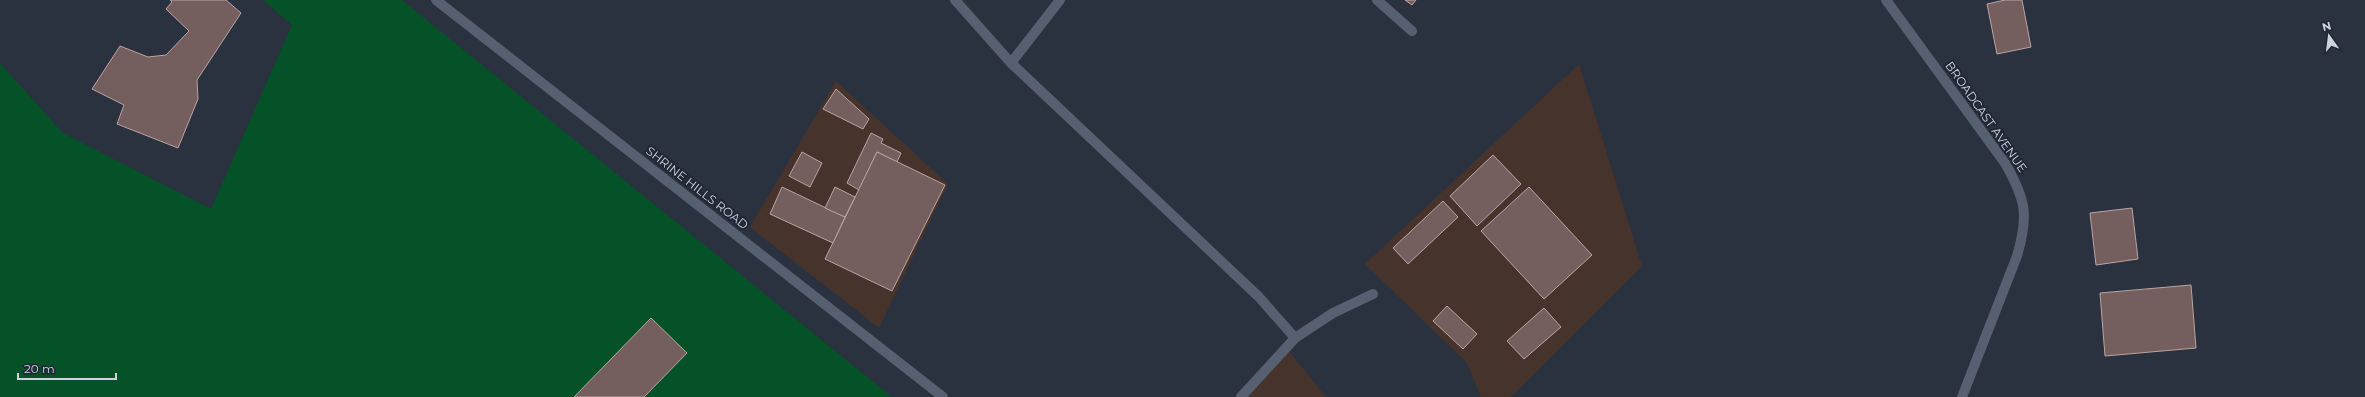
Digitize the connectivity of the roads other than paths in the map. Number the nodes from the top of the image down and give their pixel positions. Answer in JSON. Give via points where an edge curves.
{"nodes":[{"id":1,"x":436,"y":0,"type":"edge"},
{"id":2,"x":955,"y":0,"type":"edge"},
{"id":3,"x":1060,"y":0,"type":"edge"},
{"id":4,"x":1377,"y":0,"type":"edge"},
{"id":5,"x":1886,"y":0,"type":"edge"},
{"id":6,"x":1412,"y":31,"type":"dead end"},
{"id":7,"x":1011,"y":63,"type":"junction"},
{"id":8,"x":1373,"y":294,"type":"dead end"},
{"id":9,"x":1295,"y":338,"type":"junction"},
{"id":10,"x":943,"y":397,"type":"edge"},
{"id":11,"x":1241,"y":397,"type":"edge"},
{"id":12,"x":1962,"y":397,"type":"edge"}],
"edges":[{"from":1,"to":10,"type":"street","name":"SHRINE HILLS ROAD"},
{"from":2,"to":7,"type":"street"},
{"from":3,"to":7,"type":"street"},
{"from":4,"to":6,"type":"street"},
{"from":5,"to":12,"type":"street","name":"BROADCAST AVENUE","via":[[2005,164],[2018,187],[2025,209],[2024,234],[2017,256]]},
{"from":7,"to":9,"type":"street","via":[[1259,297]]},
{"from":8,"to":9,"type":"street","via":[[1333,313]]},
{"from":9,"to":11,"type":"street"}]}
